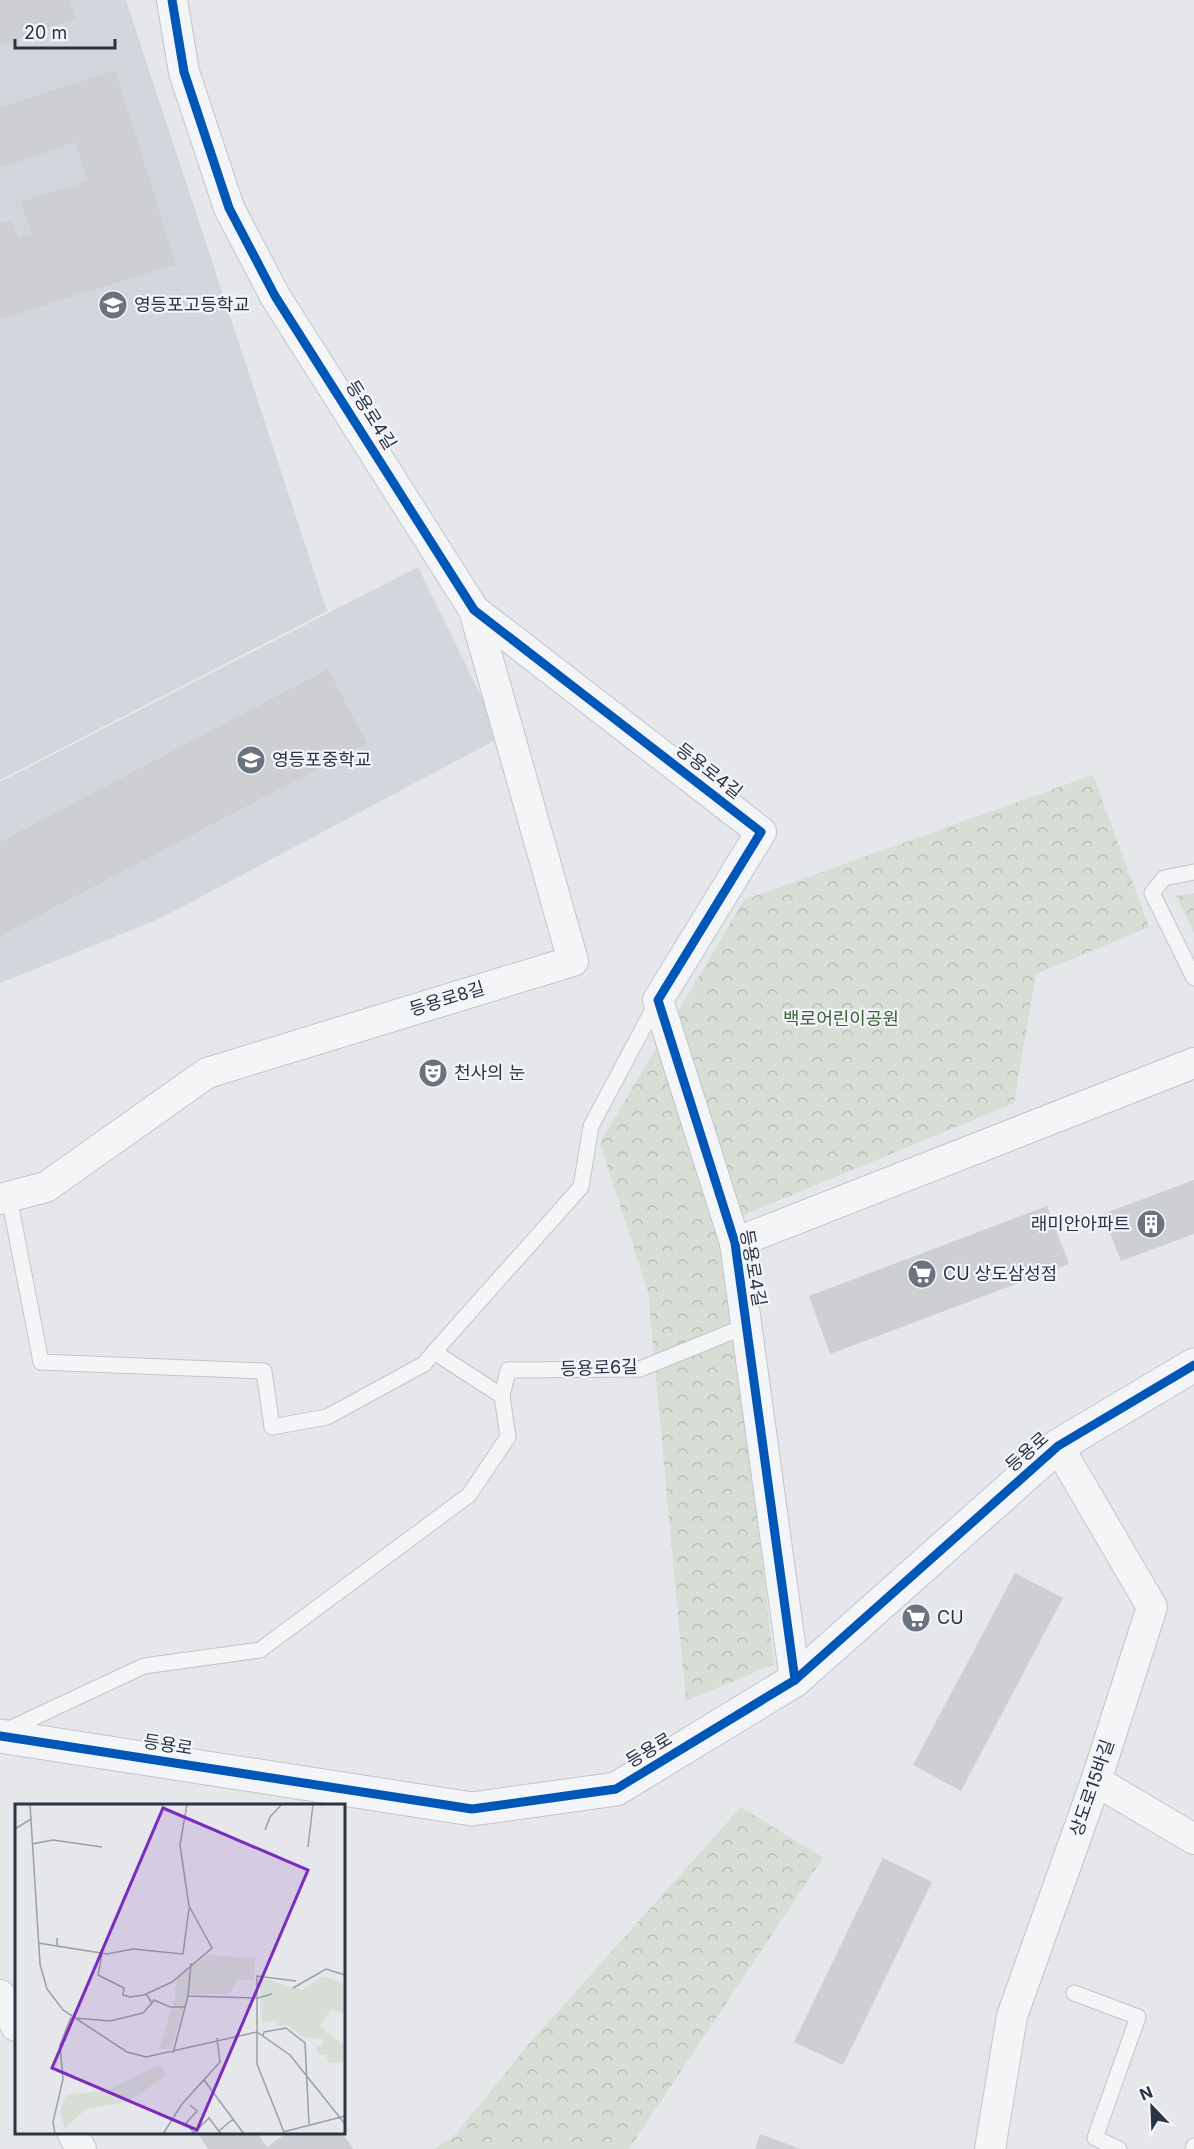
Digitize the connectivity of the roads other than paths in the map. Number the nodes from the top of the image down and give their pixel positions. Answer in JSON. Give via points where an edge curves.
{"nodes":[{"id":1,"x":172,"y":0,"type":"edge"},
{"id":2,"x":474,"y":610,"type":"junction"},
{"id":3,"x":1194,"y":872,"type":"edge"},
{"id":4,"x":1194,"y":978,"type":"edge"},
{"id":5,"x":658,"y":1000,"type":"junction"},
{"id":6,"x":1194,"y":1063,"type":"edge"},
{"id":7,"x":4,"y":1198,"type":"edge"},
{"id":8,"x":735,"y":1243,"type":"junction"},
{"id":9,"x":746,"y":1326,"type":"junction"},
{"id":10,"x":434,"y":1352,"type":"junction"},
{"id":11,"x":1194,"y":1365,"type":"edge"},
{"id":12,"x":502,"y":1396,"type":"junction"},
{"id":13,"x":1058,"y":1446,"type":"junction"},
{"id":14,"x":795,"y":1680,"type":"junction"},
{"id":15,"x":0,"y":1735,"type":"edge"},
{"id":16,"x":1096,"y":1781,"type":"junction"},
{"id":17,"x":1194,"y":1839,"type":"edge"},
{"id":18,"x":1074,"y":1993,"type":"dead end"},
{"id":19,"x":0,"y":1995,"type":"edge"},
{"id":20,"x":15,"y":2024,"type":"edge"},
{"id":21,"x":73,"y":2134,"type":"edge"},
{"id":22,"x":81,"y":2149,"type":"edge"},
{"id":23,"x":990,"y":2149,"type":"edge"},
{"id":24,"x":1119,"y":2149,"type":"edge"}],
"edges":[{"from":1,"to":2,"type":"street","name":"등용로4길","via":[[184,72],[229,208],[275,296]]},
{"from":2,"to":5,"type":"street","name":"등용로4길","via":[[761,832]]},
{"from":2,"to":7,"type":"street","name":"등용로8길","via":[[573,961],[207,1073],[46,1187]]},
{"from":3,"to":4,"type":"lane","via":[[1164,878],[1152,893]]},
{"from":5,"to":8,"type":"street","name":"등용로4길"},
{"from":5,"to":10,"type":"lane","via":[[591,1126],[581,1187]]},
{"from":6,"to":8,"type":"street"},
{"from":7,"to":10,"type":"lane","via":[[41,1362],[264,1371],[272,1427],[327,1417],[424,1364]]},
{"from":8,"to":9,"type":"street","name":"등용로4길"},
{"from":9,"to":12,"type":"lane","name":"등용로6길","via":[[640,1369],[508,1370]]},
{"from":9,"to":14,"type":"street","name":"등용로4길"},
{"from":10,"to":12,"type":"lane"},
{"from":11,"to":13,"type":"street","name":"등용로"},
{"from":12,"to":15,"type":"lane","via":[[508,1437],[469,1495],[260,1650],[144,1666]]},
{"from":13,"to":14,"type":"street","name":"등용로"},
{"from":13,"to":16,"type":"street","name":"상도로15바길","via":[[1152,1607]]},
{"from":14,"to":15,"type":"street","name":"등용로","via":[[616,1789],[472,1809]]},
{"from":16,"to":17,"type":"street"},
{"from":16,"to":23,"type":"street","name":"상도로15바길","via":[[1012,2016]]},
{"from":18,"to":24,"type":"lane","via":[[1138,2017],[1095,2138]]},
{"from":19,"to":20,"type":"street"},
{"from":21,"to":22,"type":"street"}]}
